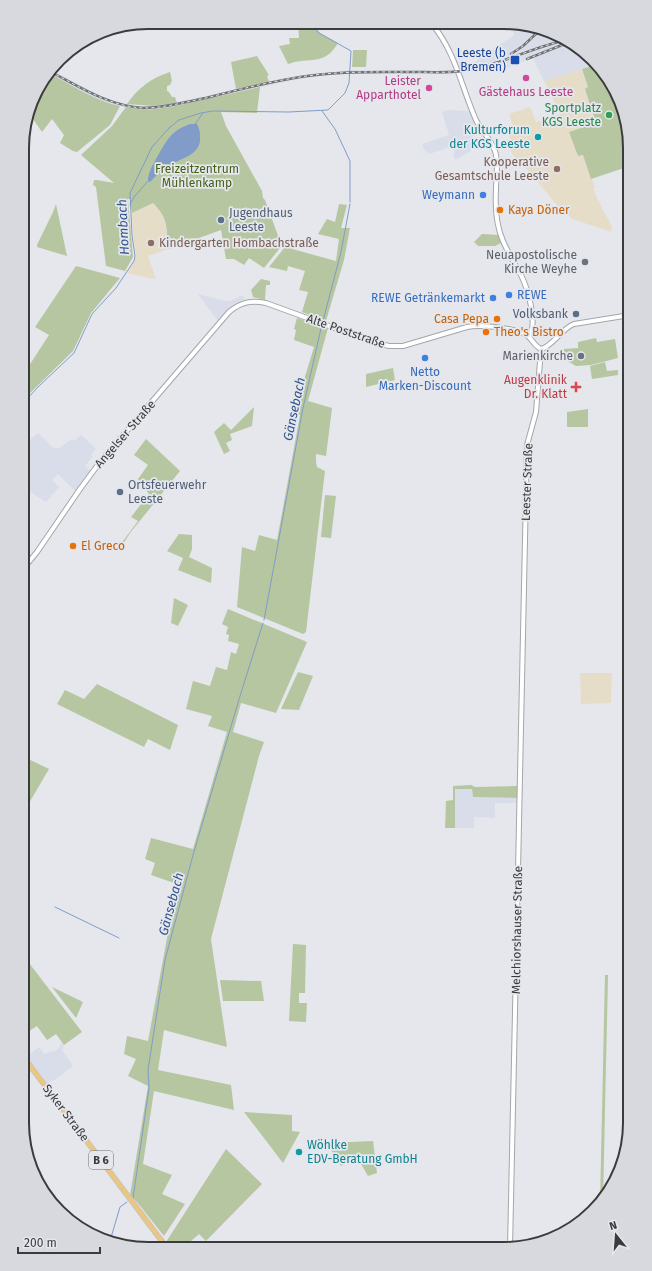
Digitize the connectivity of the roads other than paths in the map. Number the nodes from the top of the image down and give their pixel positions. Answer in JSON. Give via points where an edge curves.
{"nodes":[{"id":1,"x":436,"y":29,"type":"edge"},
{"id":2,"x":235,"y":307,"type":"joint"},
{"id":3,"x":623,"y":316,"type":"edge"},
{"id":4,"x":528,"y":336,"type":"junction"},
{"id":5,"x":542,"y":349,"type":"junction"},
{"id":6,"x":29,"y":562,"type":"edge"},
{"id":7,"x":524,"y":611,"type":"joint"},
{"id":8,"x":29,"y":1064,"type":"edge"},
{"id":9,"x":162,"y":1242,"type":"edge"},
{"id":10,"x":510,"y":1242,"type":"edge"}],
"edges":[{"from":1,"to":4,"type":"street","via":[[459,71],[476,120],[494,149],[497,160],[497,216],[502,239],[522,276],[528,294],[533,327]]},
{"from":2,"to":4,"type":"street","name":"Alte Poststraße","via":[[246,302],[266,303],[389,346],[403,346],[472,326],[520,332]]},
{"from":2,"to":6,"type":"street","name":"Angelser Straße","via":[[100,462]]},
{"from":3,"to":5,"type":"street","via":[[574,324]]},
{"from":4,"to":5,"type":"street"},
{"from":5,"to":7,"type":"street","name":"Leester Straße","via":[[536,412],[527,445]]},
{"from":7,"to":10,"type":"street","name":"Melchiorshauser Straße"},
{"from":8,"to":9,"type":"main road","name":"Syker Straße","number":"B 6"}]}
